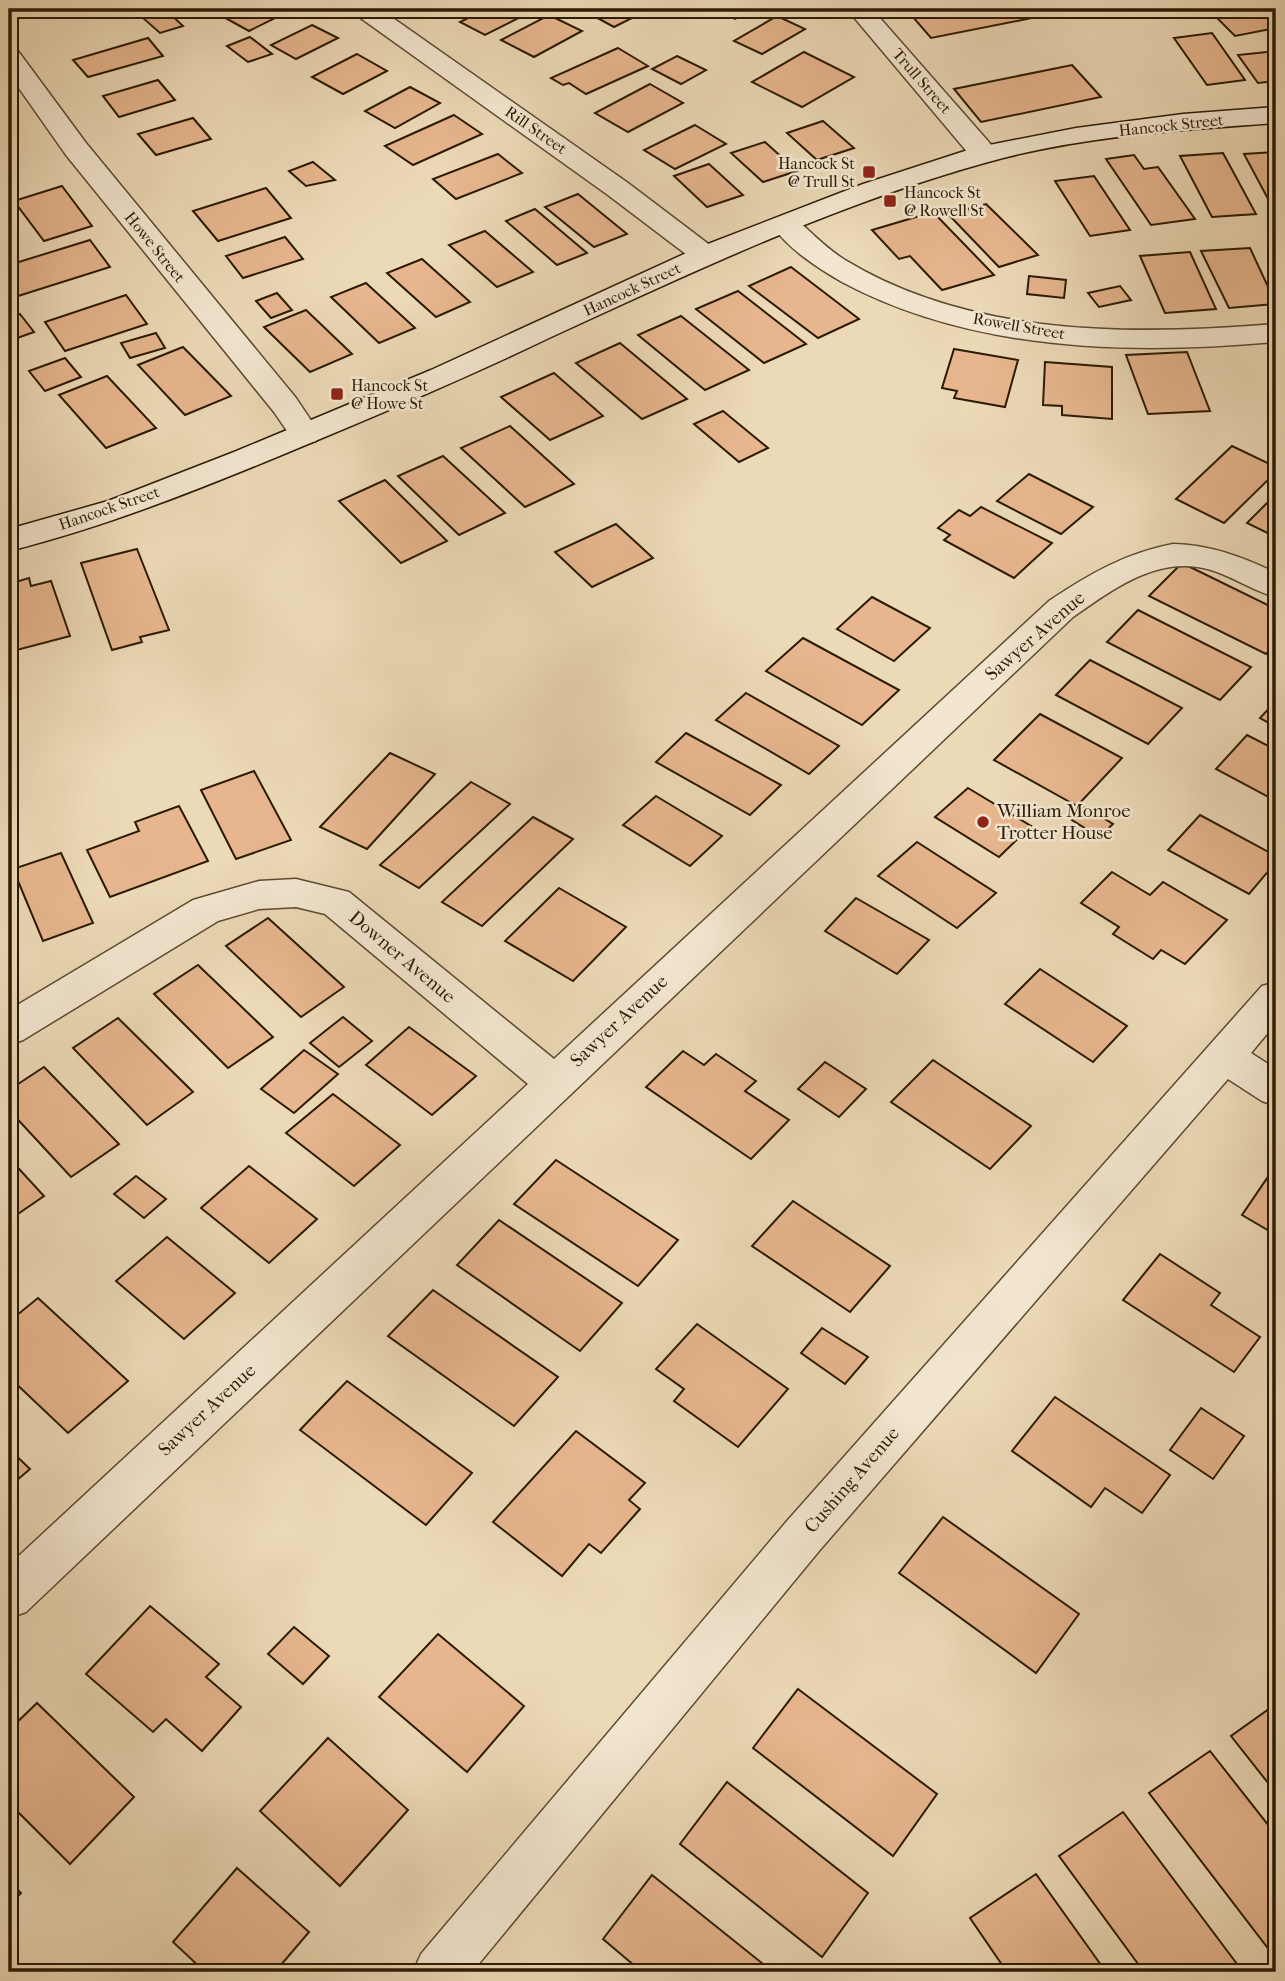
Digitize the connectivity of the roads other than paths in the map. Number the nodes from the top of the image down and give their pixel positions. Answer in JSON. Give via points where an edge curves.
{"nodes":[{"id":1,"x":364,"y":9,"type":"edge"},
{"id":2,"x":859,"y":9,"type":"edge"},
{"id":3,"x":9,"y":57,"type":"edge"},
{"id":4,"x":1276,"y":114,"type":"edge"},
{"id":5,"x":984,"y":154,"type":"junction"},
{"id":6,"x":786,"y":225,"type":"junction"},
{"id":7,"x":705,"y":255,"type":"junction"},
{"id":8,"x":1276,"y":333,"type":"edge"},
{"id":9,"x":305,"y":434,"type":"junction"},
{"id":10,"x":9,"y":540,"type":"edge"},
{"id":11,"x":1276,"y":586,"type":"edge"},
{"id":12,"x":1276,"y":998,"type":"edge"},
{"id":13,"x":9,"y":1030,"type":"edge"},
{"id":14,"x":1225,"y":1056,"type":"junction"},
{"id":15,"x":554,"y":1082,"type":"junction"},
{"id":16,"x":1276,"y":1090,"type":"edge"},
{"id":17,"x":9,"y":1597,"type":"edge"},
{"id":18,"x":439,"y":1972,"type":"edge"}],
"edges":[{"from":1,"to":7,"type":"street","name":"Rill Street"},
{"from":2,"to":5,"type":"street","name":"Trull Street"},
{"from":3,"to":9,"type":"street","name":"Howe Street","via":[[76,149]]},
{"from":4,"to":5,"type":"street","name":"Hancock Street","via":[[1076,136]]},
{"from":5,"to":6,"type":"street","name":"Hancock Street","via":[[873,190]]},
{"from":6,"to":7,"type":"street","name":"Hancock Street"},
{"from":6,"to":8,"type":"street","name":"Rowell Street","via":[[834,266],[883,291],[945,313],[1079,337],[1146,340]]},
{"from":7,"to":9,"type":"street","name":"Hancock Street","via":[[442,377]]},
{"from":9,"to":10,"type":"street","name":"Hancock Street","via":[[119,508]]},
{"from":11,"to":15,"type":"street","name":"Sawyer Avenue","via":[[1214,559],[1178,555],[1138,562],[1104,579],[1060,610]]},
{"from":12,"to":14,"type":"street","name":"Cushing Avenue"},
{"from":13,"to":15,"type":"street","name":"Downer Avenue","via":[[206,910],[259,895],[296,893],[336,902]]},
{"from":14,"to":16,"type":"street"},
{"from":14,"to":18,"type":"street","name":"Cushing Avenue","via":[[803,1536]]},
{"from":15,"to":17,"type":"street","name":"Sawyer Avenue"}]}
